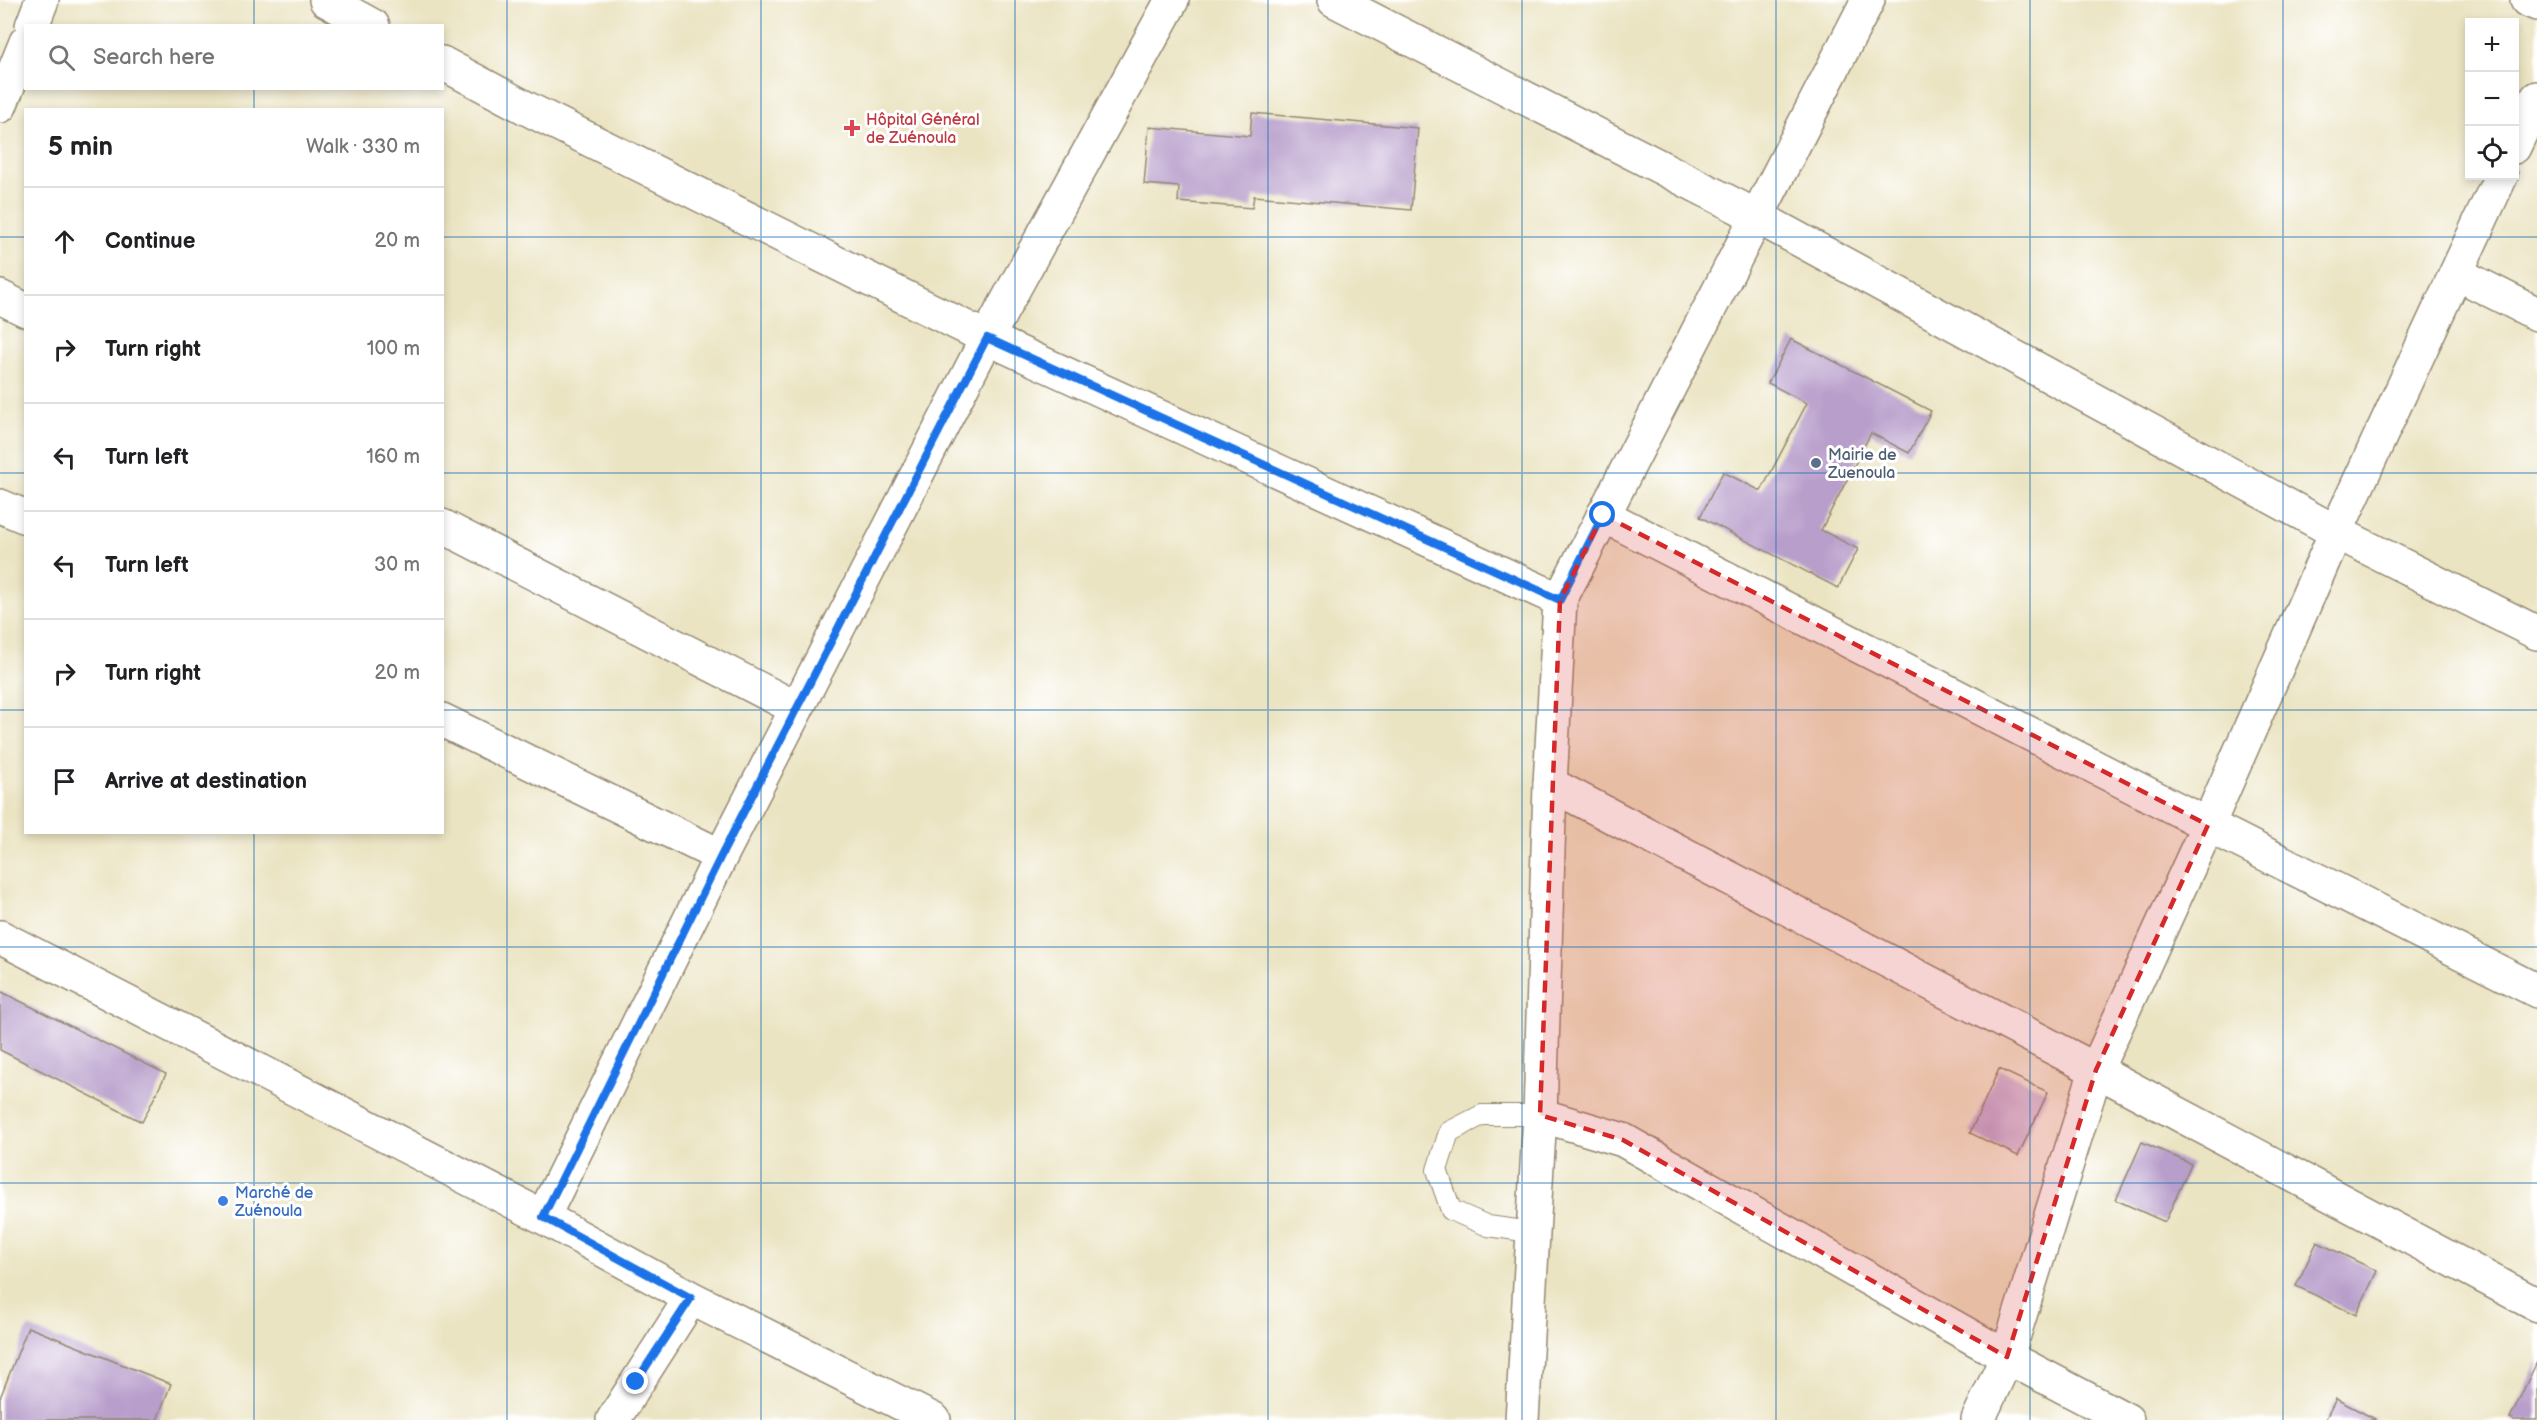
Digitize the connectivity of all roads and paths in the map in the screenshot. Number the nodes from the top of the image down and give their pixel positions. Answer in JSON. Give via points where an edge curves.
{"nodes":[{"id":1,"x":42,"y":0,"type":"edge"},
{"id":2,"x":326,"y":0,"type":"edge"},
{"id":3,"x":1172,"y":0,"type":"edge"},
{"id":4,"x":1334,"y":0,"type":"edge"},
{"id":5,"x":1868,"y":0,"type":"edge"},
{"id":6,"x":2527,"y":0,"type":"edge"},
{"id":7,"x":2537,"y":4,"type":"edge"},
{"id":8,"x":33,"y":24,"type":"edge"},
{"id":9,"x":369,"y":24,"type":"edge"},
{"id":10,"x":24,"y":47,"type":"edge"},
{"id":11,"x":444,"y":64,"type":"edge"},
{"id":12,"x":2537,"y":99,"type":"edge"},
{"id":13,"x":0,"y":106,"type":"edge"},
{"id":14,"x":2519,"y":137,"type":"edge"},
{"id":15,"x":2499,"y":180,"type":"edge"},
{"id":16,"x":1756,"y":216,"type":"junction"},
{"id":17,"x":2456,"y":273,"type":"junction"},
{"id":18,"x":0,"y":297,"type":"edge"},
{"id":19,"x":24,"y":309,"type":"edge"},
{"id":20,"x":2537,"y":314,"type":"edge"},
{"id":21,"x":987,"y":338,"type":"junction"},
{"id":22,"x":0,"y":506,"type":"edge"},
{"id":23,"x":1603,"y":515,"type":"junction"},
{"id":24,"x":24,"y":516,"type":"edge"},
{"id":25,"x":444,"y":527,"type":"edge"},
{"id":26,"x":2336,"y":532,"type":"junction"},
{"id":27,"x":1560,"y":600,"type":"junction"},
{"id":28,"x":2537,"y":633,"type":"edge"},
{"id":29,"x":796,"y":708,"type":"junction"},
{"id":30,"x":444,"y":721,"type":"edge"},
{"id":31,"x":1550,"y":784,"type":"junction"},
{"id":32,"x":2208,"y":825,"type":"junction"},
{"id":33,"x":721,"y":856,"type":"junction"},
{"id":34,"x":0,"y":937,"type":"edge"},
{"id":35,"x":2537,"y":991,"type":"edge"},
{"id":36,"x":2096,"y":1070,"type":"junction"},
{"id":37,"x":1540,"y":1115,"type":"junction"},
{"id":38,"x":543,"y":1217,"type":"junction"},
{"id":39,"x":1531,"y":1233,"type":"junction"},
{"id":40,"x":691,"y":1298,"type":"junction"},
{"id":41,"x":2537,"y":1305,"type":"edge"},
{"id":42,"x":2007,"y":1357,"type":"junction"},
{"id":43,"x":613,"y":1420,"type":"edge"},
{"id":44,"x":934,"y":1420,"type":"edge"},
{"id":45,"x":1522,"y":1420,"type":"edge"},
{"id":46,"x":1978,"y":1420,"type":"edge"},
{"id":47,"x":2127,"y":1420,"type":"edge"}],
"edges":[{"from":1,"to":8,"type":"street"},
{"from":2,"to":9,"type":"street"},
{"from":3,"to":21,"type":"street"},
{"from":4,"to":16,"type":"street"},
{"from":5,"to":16,"type":"street"},
{"from":6,"to":7,"type":"street"},
{"from":10,"to":13,"type":"street"},
{"from":11,"to":21,"type":"street","via":[[538,115]]},
{"from":12,"to":14,"type":"street"},
{"from":15,"to":17,"type":"street"},
{"from":16,"to":23,"type":"street"},
{"from":16,"to":26,"type":"street"},
{"from":17,"to":20,"type":"street"},
{"from":17,"to":26,"type":"street"},
{"from":18,"to":19,"type":"street"},
{"from":21,"to":27,"type":"street"},
{"from":21,"to":29,"type":"street"},
{"from":22,"to":24,"type":"street"},
{"from":23,"to":27,"type":"street"},
{"from":23,"to":32,"type":"street"},
{"from":25,"to":29,"type":"street"},
{"from":26,"to":28,"type":"street"},
{"from":26,"to":32,"type":"street"},
{"from":27,"to":31,"type":"street"},
{"from":29,"to":33,"type":"street"},
{"from":30,"to":33,"type":"street"},
{"from":31,"to":36,"type":"street"},
{"from":31,"to":37,"type":"street"},
{"from":32,"to":35,"type":"street"},
{"from":32,"to":36,"type":"street"},
{"from":33,"to":38,"type":"street"},
{"from":34,"to":38,"type":"street"},
{"from":36,"to":41,"type":"street"},
{"from":36,"to":42,"type":"street"},
{"from":37,"to":39,"type":"street"},
{"from":37,"to":39,"type":"lane","via":[[1482,1114],[1449,1132],[1437,1170],[1451,1210],[1488,1226]]},
{"from":37,"to":42,"type":"street","via":[[1623,1140]]},
{"from":38,"to":40,"type":"street"},
{"from":39,"to":45,"type":"street"},
{"from":40,"to":43,"type":"street"},
{"from":40,"to":44,"type":"street"},
{"from":42,"to":46,"type":"street"},
{"from":42,"to":47,"type":"street"}]}
